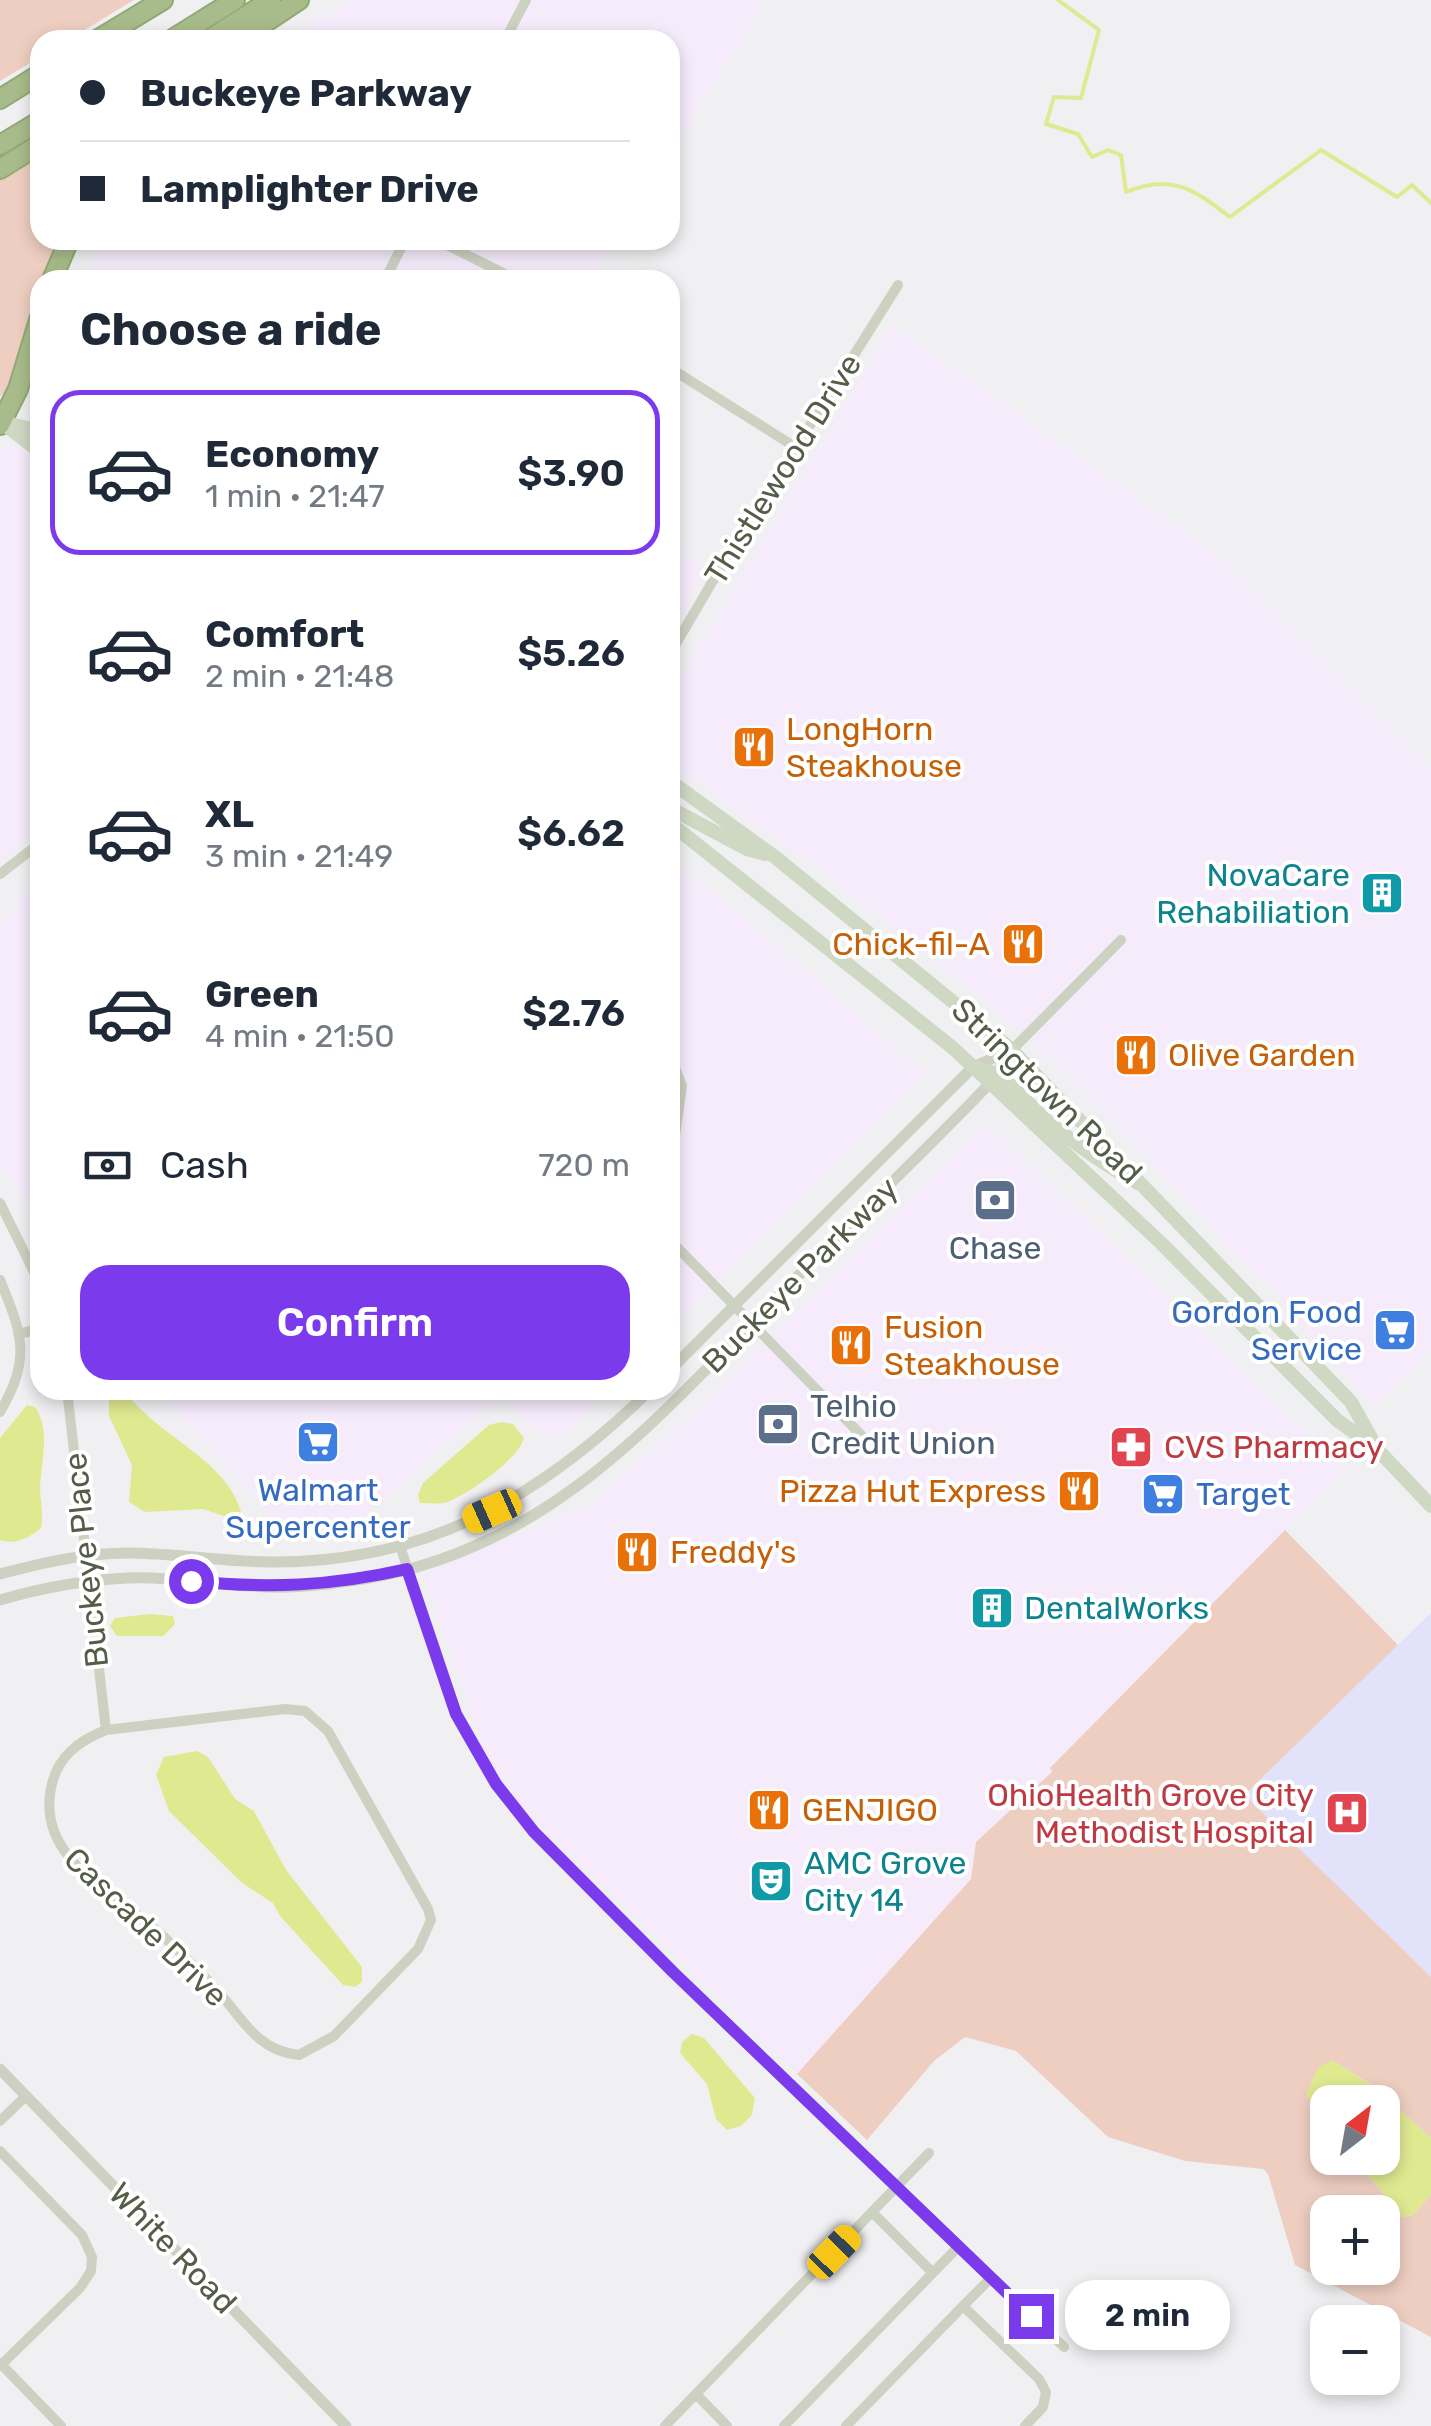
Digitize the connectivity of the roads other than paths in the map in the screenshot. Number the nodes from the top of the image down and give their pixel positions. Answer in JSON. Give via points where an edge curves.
{"nodes":[{"id":1,"x":163,"y":0,"type":"edge"},
{"id":2,"x":235,"y":0,"type":"edge"},
{"id":3,"x":271,"y":0,"type":"edge"},
{"id":4,"x":299,"y":0,"type":"edge"},
{"id":5,"x":526,"y":0,"type":"edge"},
{"id":6,"x":114,"y":30,"type":"edge"},
{"id":7,"x":186,"y":30,"type":"edge"},
{"id":8,"x":224,"y":30,"type":"edge"},
{"id":9,"x":254,"y":30,"type":"edge"},
{"id":10,"x":510,"y":30,"type":"edge"},
{"id":11,"x":30,"y":80,"type":"edge"},
{"id":12,"x":0,"y":98,"type":"edge"},
{"id":13,"x":30,"y":127,"type":"edge"},
{"id":14,"x":0,"y":146,"type":"edge"},
{"id":15,"x":30,"y":150,"type":"edge"},
{"id":16,"x":0,"y":168,"type":"edge"},
{"id":17,"x":458,"y":250,"type":"edge"},
{"id":18,"x":497,"y":270,"type":"edge"},
{"id":19,"x":898,"y":285,"type":"dead end"},
{"id":20,"x":30,"y":349,"type":"edge"},
{"id":21,"x":680,"y":374,"type":"edge"},
{"id":22,"x":1,"y":423,"type":"edge"},
{"id":23,"x":30,"y":428,"type":"edge"},
{"id":24,"x":30,"y":445,"type":"edge"},
{"id":25,"x":796,"y":447,"type":"junction"},
{"id":26,"x":680,"y":638,"type":"edge"},
{"id":27,"x":680,"y":789,"type":"edge"},
{"id":28,"x":680,"y":813,"type":"edge"},
{"id":29,"x":680,"y":831,"type":"edge"},
{"id":30,"x":30,"y":851,"type":"edge"},
{"id":31,"x":775,"y":857,"type":"junction"},
{"id":32,"x":0,"y":874,"type":"edge"},
{"id":33,"x":1120,"y":940,"type":"dead end"},
{"id":34,"x":1012,"y":1050,"type":"junction"},
{"id":35,"x":973,"y":1066,"type":"junction"},
{"id":36,"x":994,"y":1078,"type":"junction"},
{"id":37,"x":1151,"y":1190,"type":"junction"},
{"id":38,"x":0,"y":1203,"type":"edge"},
{"id":39,"x":680,"y":1250,"type":"edge"},
{"id":40,"x":30,"y":1264,"type":"edge"},
{"id":41,"x":0,"y":1280,"type":"edge"},
{"id":42,"x":735,"y":1307,"type":"junction"},
{"id":43,"x":752,"y":1324,"type":"junction"},
{"id":44,"x":30,"y":1331,"type":"edge"},
{"id":45,"x":18,"y":1334,"type":"junction"},
{"id":46,"x":680,"y":1360,"type":"edge"},
{"id":47,"x":17,"y":1382,"type":"junction"},
{"id":48,"x":0,"y":1387,"type":"edge"},
{"id":49,"x":680,"y":1395,"type":"edge"},
{"id":50,"x":68,"y":1400,"type":"edge"},
{"id":51,"x":639,"y":1400,"type":"edge"},
{"id":52,"x":675,"y":1400,"type":"edge"},
{"id":53,"x":0,"y":1412,"type":"edge"},
{"id":54,"x":866,"y":1440,"type":"dead end"},
{"id":55,"x":1376,"y":1448,"type":"junction"},
{"id":56,"x":1431,"y":1506,"type":"edge"},
{"id":57,"x":400,"y":1546,"type":"junction"},
{"id":58,"x":87,"y":1555,"type":"junction"},
{"id":59,"x":407,"y":1569,"type":"junction"},
{"id":60,"x":0,"y":1574,"type":"edge"},
{"id":61,"x":88,"y":1582,"type":"junction"},
{"id":62,"x":0,"y":1600,"type":"edge"},
{"id":63,"x":106,"y":1730,"type":"junction"},
{"id":64,"x":0,"y":2069,"type":"edge"},
{"id":65,"x":26,"y":2096,"type":"junction"},
{"id":66,"x":0,"y":2121,"type":"edge"},
{"id":67,"x":0,"y":2151,"type":"edge"},
{"id":68,"x":929,"y":2153,"type":"dead end"},
{"id":69,"x":896,"y":2186,"type":"junction"},
{"id":70,"x":872,"y":2212,"type":"junction"},
{"id":71,"x":958,"y":2246,"type":"junction"},
{"id":72,"x":932,"y":2272,"type":"junction"},
{"id":73,"x":991,"y":2278,"type":"junction"},
{"id":74,"x":963,"y":2306,"type":"junction"},
{"id":75,"x":1064,"y":2347,"type":"dead end"},
{"id":76,"x":1,"y":2364,"type":"edge"},
{"id":77,"x":696,"y":2394,"type":"junction"},
{"id":78,"x":61,"y":2426,"type":"edge"},
{"id":79,"x":346,"y":2426,"type":"edge"},
{"id":80,"x":664,"y":2426,"type":"edge"},
{"id":81,"x":727,"y":2426,"type":"edge"},
{"id":82,"x":784,"y":2426,"type":"edge"},
{"id":83,"x":846,"y":2426,"type":"edge"},
{"id":84,"x":1024,"y":2426,"type":"edge"}],
"edges":[{"from":1,"to":6,"type":"highway"},
{"from":2,"to":7,"type":"highway"},
{"from":3,"to":8,"type":"highway"},
{"from":4,"to":9,"type":"highway"},
{"from":5,"to":10,"type":"street"},
{"from":11,"to":12,"type":"highway"},
{"from":13,"to":14,"type":"highway"},
{"from":15,"to":16,"type":"highway"},
{"from":17,"to":18,"type":"street"},
{"from":19,"to":25,"type":"street","name":"Thistlewood Drive"},
{"from":20,"to":22,"type":"highway"},
{"from":21,"to":25,"type":"street"},
{"from":22,"to":23,"type":"main road"},
{"from":22,"to":24,"type":"main road"},
{"from":25,"to":26,"type":"street","name":"Thistlewood Drive"},
{"from":27,"to":31,"type":"main road","name":"Stringtown Road"},
{"from":28,"to":31,"type":"main road"},
{"from":29,"to":35,"type":"main road","name":"Stringtown Road"},
{"from":30,"to":32,"type":"street"},
{"from":31,"to":34,"type":"main road","name":"Stringtown Road"},
{"from":33,"to":34,"type":"street","name":"Buckeye Parkway"},
{"from":34,"to":35,"type":"street","name":"Buckeye Parkway"},
{"from":34,"to":36,"type":"street","name":"Buckeye Parkway"},
{"from":34,"to":37,"type":"main road","name":"Stringtown Road"},
{"from":35,"to":36,"type":"main road","name":"Stringtown Road"},
{"from":35,"to":42,"type":"street","name":"Buckeye Parkway"},
{"from":36,"to":37,"type":"main road","via":[[1117,1172]]},
{"from":36,"to":43,"type":"street","name":"Buckeye Parkway"},
{"from":36,"to":55,"type":"main road","name":"Stringtown Road","via":[[1338,1420]]},
{"from":37,"to":55,"type":"main road","name":"Stringtown Road","via":[[1351,1402]]},
{"from":38,"to":40,"type":"street"},
{"from":39,"to":42,"type":"street"},
{"from":41,"to":45,"type":"street"},
{"from":42,"to":43,"type":"street"},
{"from":42,"to":46,"type":"street","name":"Buckeye Parkway"},
{"from":43,"to":49,"type":"street","name":"Buckeye Parkway"},
{"from":43,"to":54,"type":"street"},
{"from":44,"to":45,"type":"street"},
{"from":45,"to":47,"type":"street"},
{"from":47,"to":48,"type":"street"},
{"from":47,"to":53,"type":"street"},
{"from":50,"to":58,"type":"street","name":"Buckeye Place"},
{"from":51,"to":57,"type":"street","via":[[531,1490],[458,1527]]},
{"from":52,"to":59,"type":"street","name":"Buckeye Parkway","via":[[573,1492],[490,1539]]},
{"from":55,"to":56,"type":"main road","name":"Stringtown Road"},
{"from":57,"to":58,"type":"street","via":[[273,1562]]},
{"from":57,"to":59,"type":"street"},
{"from":58,"to":60,"type":"street"},
{"from":58,"to":61,"type":"street","name":"Buckeye Place"},
{"from":59,"to":61,"type":"street","name":"Buckeye Parkway","via":[[275,1588],[162,1578]]},
{"from":59,"to":69,"type":"street","via":[[456,1714],[496,1784],[534,1832]]},
{"from":61,"to":62,"type":"street","name":"Buckeye Parkway"},
{"from":61,"to":63,"type":"street","name":"Buckeye Place"},
{"from":63,"to":63,"type":"street","name":"Cascade Drive","via":[[74,1746],[53,1779],[48,1814],[60,1848],[161,1934],[263,2042],[300,2054],[334,2036],[418,1949],[431,1920],[328,1731],[305,1711],[285,1710]]},
{"from":64,"to":65,"type":"street","name":"White Road"},
{"from":65,"to":66,"type":"street"},
{"from":65,"to":79,"type":"street","name":"White Road"},
{"from":67,"to":76,"type":"street","via":[[82,2235],[92,2257],[80,2288]]},
{"from":68,"to":69,"type":"street"},
{"from":69,"to":70,"type":"street"},
{"from":69,"to":71,"type":"street"},
{"from":70,"to":72,"type":"street"},
{"from":70,"to":77,"type":"street"},
{"from":71,"to":72,"type":"street"},
{"from":71,"to":73,"type":"street"},
{"from":72,"to":82,"type":"street"},
{"from":73,"to":74,"type":"street"},
{"from":73,"to":75,"type":"street"},
{"from":74,"to":83,"type":"street"},
{"from":74,"to":84,"type":"street","via":[[1046,2392],[1043,2407]]},
{"from":76,"to":78,"type":"street"},
{"from":77,"to":80,"type":"street"},
{"from":77,"to":81,"type":"street"}]}
